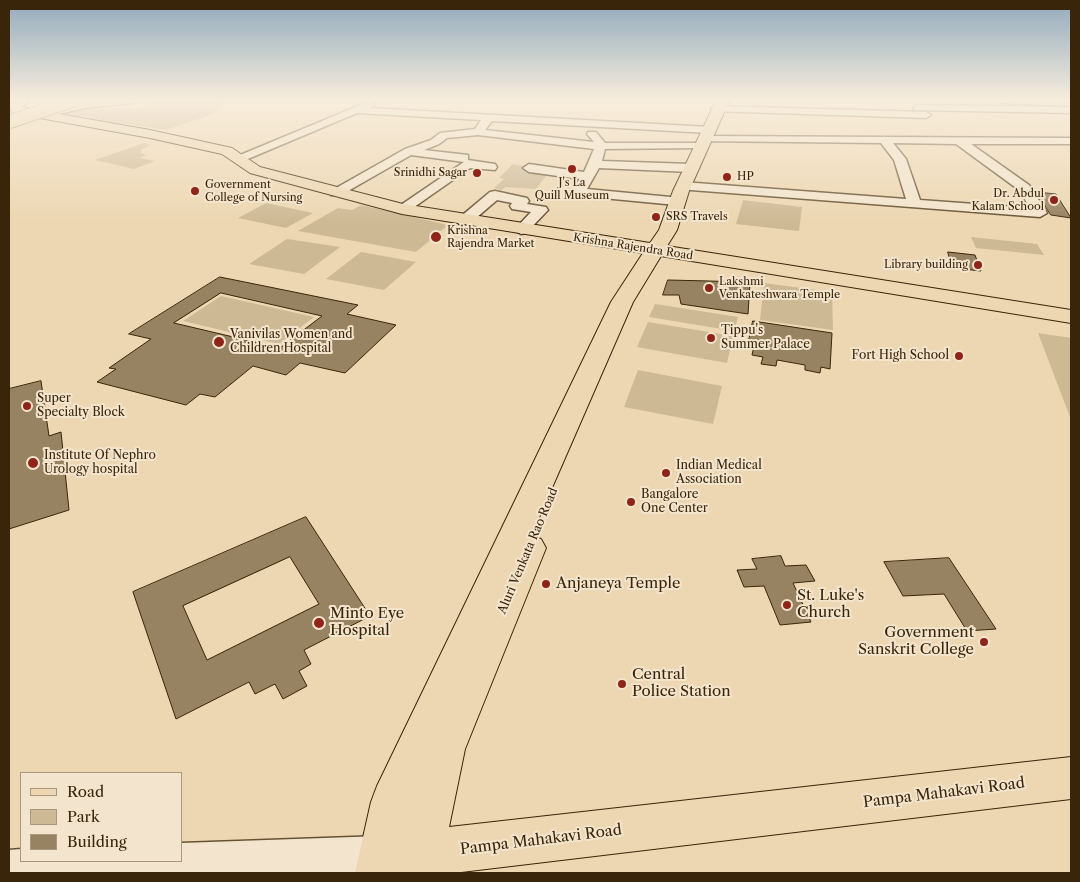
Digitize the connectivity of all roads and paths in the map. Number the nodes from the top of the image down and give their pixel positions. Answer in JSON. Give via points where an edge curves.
{"nodes":[{"id":1,"x":165,"y":140,"type":"edge"},
{"id":2,"x":283,"y":140,"type":"edge"},
{"id":3,"x":434,"y":140,"type":"edge"},
{"id":4,"x":542,"y":140,"type":"edge"},
{"id":5,"x":598,"y":140,"type":"edge"},
{"id":6,"x":677,"y":140,"type":"edge"},
{"id":7,"x":704,"y":140,"type":"edge"},
{"id":8,"x":884,"y":140,"type":"edge"},
{"id":9,"x":926,"y":140,"type":"edge"},
{"id":10,"x":959,"y":140,"type":"edge"},
{"id":11,"x":968,"y":140,"type":"edge"},
{"id":12,"x":549,"y":141,"type":"junction"},
{"id":13,"x":1071,"y":142,"type":"edge"},
{"id":14,"x":600,"y":146,"type":"junction"},
{"id":15,"x":939,"y":150,"type":"dead end"},
{"id":16,"x":409,"y":151,"type":"junction"},
{"id":17,"x":877,"y":153,"type":"dead end"},
{"id":18,"x":895,"y":153,"type":"junction"},
{"id":19,"x":911,"y":153,"type":"dead end"},
{"id":20,"x":239,"y":158,"type":"junction"},
{"id":21,"x":464,"y":158,"type":"dead end"},
{"id":22,"x":595,"y":164,"type":"junction"},
{"id":23,"x":491,"y":167,"type":"dead end"},
{"id":24,"x":691,"y":168,"type":"junction"},
{"id":25,"x":588,"y":176,"type":"junction"},
{"id":26,"x":683,"y":186,"type":"junction"},
{"id":27,"x":336,"y":192,"type":"junction"},
{"id":28,"x":676,"y":201,"type":"junction"},
{"id":29,"x":914,"y":203,"type":"junction"},
{"id":30,"x":402,"y":209,"type":"junction"},
{"id":31,"x":464,"y":221,"type":"junction"},
{"id":32,"x":521,"y":230,"type":"junction"},
{"id":33,"x":661,"y":247,"type":"junction"},
{"id":34,"x":1071,"y":307,"type":"edge"},
{"id":35,"x":1071,"y":316,"type":"edge"},
{"id":36,"x":1071,"y":778,"type":"edge"},
{"id":37,"x":400,"y":864,"type":"edge"},
{"id":38,"x":9,"y":868,"type":"edge"}],
"edges":[{"from":1,"to":20,"type":"main road","name":"Krishna Rajendra Road","via":[[226,151]]},
{"from":2,"to":20,"type":"street"},
{"from":3,"to":16,"type":"street"},
{"from":4,"to":12,"type":"street"},
{"from":5,"to":14,"type":"street"},
{"from":6,"to":14,"type":"street"},
{"from":7,"to":24,"type":"main road","name":"Aluri Venkata Rao Road"},
{"from":8,"to":18,"type":"street"},
{"from":9,"to":15,"type":"street"},
{"from":10,"to":29,"type":"street","via":[[1024,188],[1040,213]]},
{"from":11,"to":13,"type":"street"},
{"from":12,"to":14,"type":"street"},
{"from":12,"to":25,"type":"street","via":[[529,168]]},
{"from":14,"to":22,"type":"street"},
{"from":16,"to":21,"type":"street"},
{"from":16,"to":27,"type":"street"},
{"from":17,"to":18,"type":"street"},
{"from":18,"to":19,"type":"street"},
{"from":18,"to":29,"type":"street","via":[[900,159]]},
{"from":20,"to":27,"type":"main road","name":"Krishna Rajendra Road","via":[[255,170]]},
{"from":22,"to":24,"type":"street"},
{"from":22,"to":25,"type":"street"},
{"from":23,"to":30,"type":"street","via":[[468,164]]},
{"from":24,"to":26,"type":"main road","name":"Aluri Venkata Rao Road"},
{"from":25,"to":28,"type":"street","via":[[580,189],[582,192]]},
{"from":26,"to":28,"type":"main road","name":"Aluri Venkata Rao Road"},
{"from":26,"to":29,"type":"street"},
{"from":27,"to":30,"type":"main road","name":"Krishna Rajendra Road"},
{"from":28,"to":33,"type":"main road","name":"Aluri Venkata Rao Road"},
{"from":30,"to":31,"type":"main road","name":"Krishna Rajendra Road"},
{"from":31,"to":32,"type":"main road","name":"Krishna Rajendra Road"},
{"from":31,"to":32,"type":"street","via":[[494,196],[522,201],[517,206],[541,210]]},
{"from":32,"to":33,"type":"main road","name":"Krishna Rajendra Road"},
{"from":33,"to":34,"type":"main road","name":"Krishna Rajendra Road"},
{"from":33,"to":35,"type":"main road","name":"Krishna Rajendra Road"},
{"from":33,"to":37,"type":"main road","name":"Aluri Venkata Rao Road","via":[[628,317],[444,749]]},
{"from":33,"to":37,"type":"main road","name":"Aluri Venkata Rao Road","via":[[626,294],[393,802]]},
{"from":36,"to":37,"type":"main road","name":"Pampa Mahakavi Road"},
{"from":37,"to":38,"type":"street","name":"Pampa Mahakavi Road"}]}
